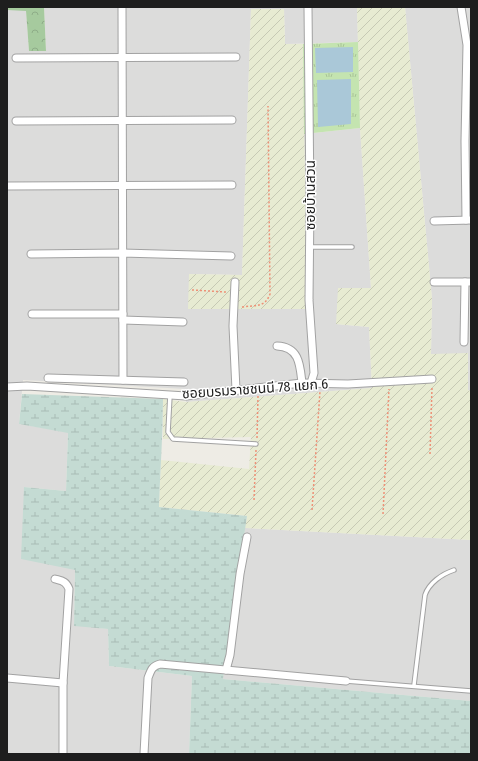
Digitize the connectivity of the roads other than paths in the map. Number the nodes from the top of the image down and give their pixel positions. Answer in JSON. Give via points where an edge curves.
{"nodes":[{"id":1,"x":122,"y":7,"type":"edge"},
{"id":2,"x":308,"y":7,"type":"edge"},
{"id":3,"x":461,"y":7,"type":"edge"},
{"id":4,"x":122,"y":57,"type":"junction"},
{"id":5,"x":236,"y":57,"type":"dead end"},
{"id":6,"x":16,"y":58,"type":"dead end"},
{"id":7,"x":232,"y":120,"type":"dead end"},
{"id":8,"x":16,"y":121,"type":"dead end"},
{"id":9,"x":122,"y":121,"type":"junction"},
{"id":10,"x":122,"y":185,"type":"junction"},
{"id":11,"x":232,"y":185,"type":"dead end"},
{"id":12,"x":7,"y":186,"type":"edge"},
{"id":13,"x":468,"y":220,"type":"edge"},
{"id":14,"x":434,"y":221,"type":"dead end"},
{"id":15,"x":310,"y":247,"type":"junction"},
{"id":16,"x":352,"y":247,"type":"dead end"},
{"id":17,"x":122,"y":253,"type":"junction"},
{"id":18,"x":31,"y":254,"type":"dead end"},
{"id":19,"x":231,"y":256,"type":"dead end"},
{"id":20,"x":235,"y":282,"type":"dead end"},
{"id":21,"x":434,"y":282,"type":"dead end"},
{"id":22,"x":468,"y":282,"type":"edge"},
{"id":23,"x":32,"y":314,"type":"dead end"},
{"id":24,"x":123,"y":317,"type":"junction"},
{"id":25,"x":183,"y":322,"type":"dead end"},
{"id":26,"x":464,"y":342,"type":"dead end"},
{"id":27,"x":278,"y":346,"type":"dead end"},
{"id":28,"x":48,"y":378,"type":"dead end"},
{"id":29,"x":432,"y":379,"type":"road end"},
{"id":30,"x":123,"y":380,"type":"junction"},
{"id":31,"x":184,"y":382,"type":"dead end"},
{"id":32,"x":302,"y":383,"type":"junction"},
{"id":33,"x":311,"y":383,"type":"junction"},
{"id":34,"x":7,"y":387,"type":"edge"},
{"id":35,"x":236,"y":390,"type":"junction"},
{"id":36,"x":170,"y":395,"type":"junction"},
{"id":37,"x":256,"y":444,"type":"dead end"},
{"id":38,"x":247,"y":537,"type":"dead end"},
{"id":39,"x":454,"y":570,"type":"dead end"},
{"id":40,"x":54,"y":580,"type":"dead end"},
{"id":41,"x":226,"y":670,"type":"junction"},
{"id":42,"x":7,"y":678,"type":"edge"},
{"id":43,"x":346,"y":681,"type":"joint"},
{"id":44,"x":63,"y":683,"type":"junction"},
{"id":45,"x":414,"y":685,"type":"junction"},
{"id":46,"x":471,"y":691,"type":"edge"},
{"id":47,"x":63,"y":754,"type":"edge"},
{"id":48,"x":144,"y":754,"type":"edge"}],
"edges":[{"from":1,"to":4,"type":"street"},
{"from":2,"to":15,"type":"street","name":"ซอยบ้านสวน"},
{"from":3,"to":13,"type":"street","via":[[466,46],[465,134]]},
{"from":4,"to":5,"type":"street"},
{"from":4,"to":6,"type":"street"},
{"from":4,"to":9,"type":"street"},
{"from":7,"to":9,"type":"street"},
{"from":8,"to":9,"type":"street"},
{"from":9,"to":10,"type":"street"},
{"from":10,"to":11,"type":"street"},
{"from":10,"to":12,"type":"street"},
{"from":10,"to":17,"type":"street"},
{"from":13,"to":14,"type":"street"},
{"from":15,"to":16,"type":"lane"},
{"from":15,"to":33,"type":"street","name":"ซอยบ้านสวน","via":[[314,373]]},
{"from":17,"to":18,"type":"street"},
{"from":17,"to":19,"type":"street"},
{"from":17,"to":24,"type":"street"},
{"from":20,"to":35,"type":"street"},
{"from":21,"to":22,"type":"street"},
{"from":22,"to":26,"type":"street"},
{"from":23,"to":24,"type":"street"},
{"from":24,"to":25,"type":"street"},
{"from":24,"to":30,"type":"street"},
{"from":27,"to":32,"type":"street","via":[[286,346],[292,350],[300,366]]},
{"from":28,"to":30,"type":"street"},
{"from":29,"to":33,"type":"street","name":"ซอยบรมราชชนนี 78 แยก 6","via":[[348,384]]},
{"from":30,"to":31,"type":"street"},
{"from":32,"to":33,"type":"street","name":"ซอยบรมราชชนนี 78 แยก 6"},
{"from":32,"to":35,"type":"street","name":"ซอยบรมราชชนนี 78 แยก 6"},
{"from":34,"to":36,"type":"street","name":"ซอยบรมราชชนนี 78 แยก 6"},
{"from":35,"to":36,"type":"street","name":"ซอยบรมราชชนนี 78 แยก 6","via":[[201,395]]},
{"from":36,"to":37,"type":"lane","via":[[168,432],[173,439]]},
{"from":38,"to":41,"type":"street"},
{"from":39,"to":45,"type":"lane","via":[[447,572],[427,589]]},
{"from":40,"to":44,"type":"street","via":[[63,581],[69,588]]},
{"from":41,"to":43,"type":"street"},
{"from":41,"to":48,"type":"street","via":[[160,664],[154,666],[148,678]]},
{"from":42,"to":44,"type":"street"},
{"from":43,"to":45,"type":"lane"},
{"from":44,"to":47,"type":"street"},
{"from":45,"to":46,"type":"lane"}]}
